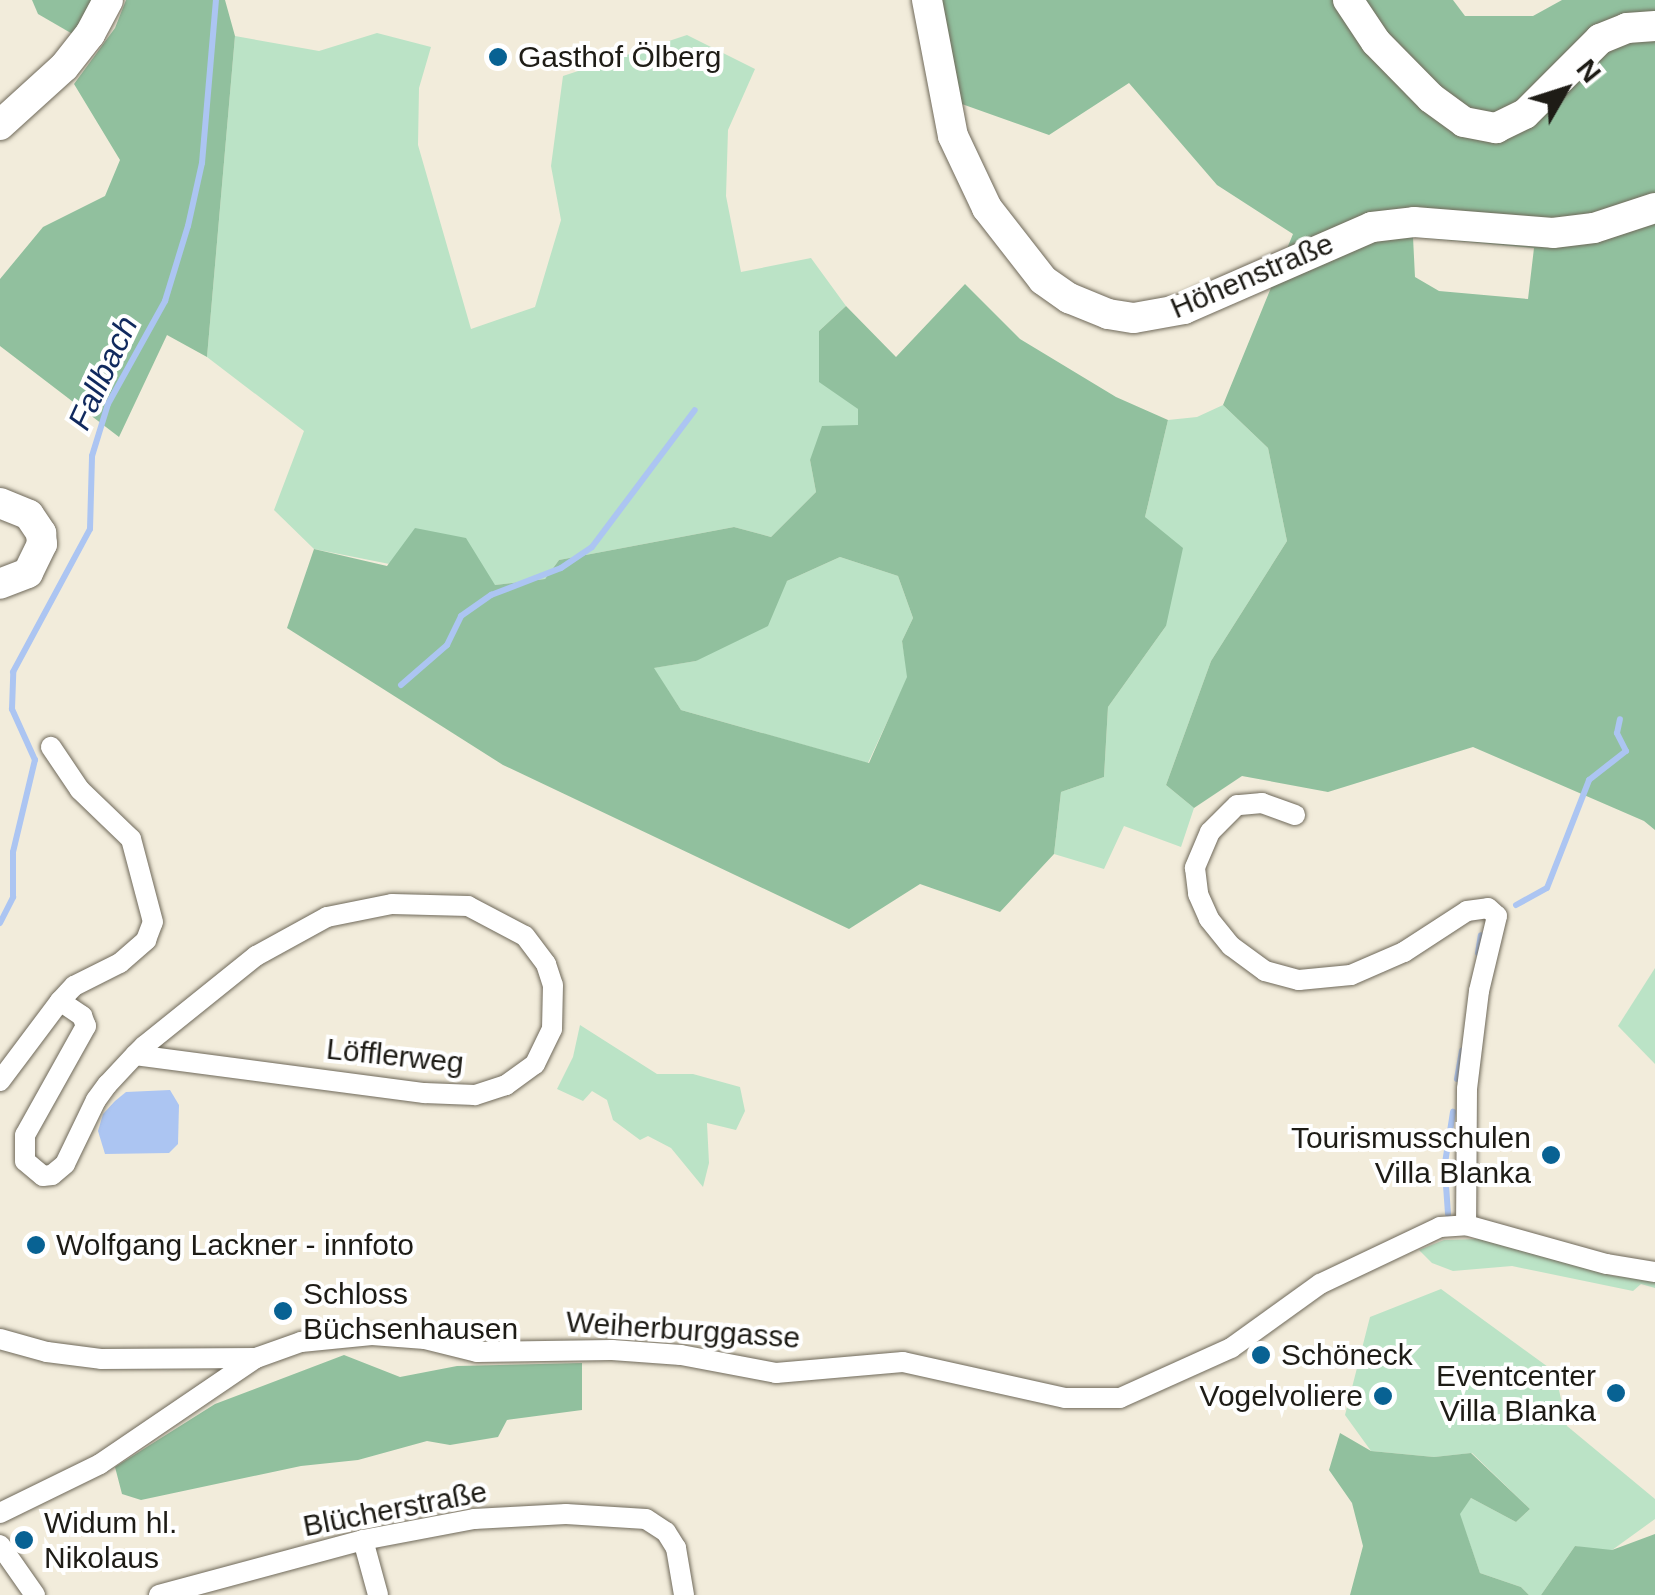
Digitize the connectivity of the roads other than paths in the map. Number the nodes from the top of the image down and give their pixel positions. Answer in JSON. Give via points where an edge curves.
{"nodes":[{"id":1,"x":108,"y":0,"type":"edge"},
{"id":2,"x":927,"y":0,"type":"edge"},
{"id":3,"x":1348,"y":0,"type":"edge"},
{"id":4,"x":1655,"y":26,"type":"edge"},
{"id":5,"x":0,"y":125,"type":"edge"},
{"id":6,"x":1655,"y":208,"type":"edge"},
{"id":7,"x":0,"y":503,"type":"edge"},
{"id":8,"x":0,"y":584,"type":"edge"},
{"id":9,"x":51,"y":747,"type":"dead end"},
{"id":10,"x":1295,"y":815,"type":"dead end"},
{"id":11,"x":60,"y":1000,"type":"junction"},
{"id":12,"x":135,"y":1054,"type":"junction"},
{"id":13,"x":0,"y":1081,"type":"edge"},
{"id":14,"x":1466,"y":1224,"type":"junction"},
{"id":15,"x":1655,"y":1272,"type":"edge"},
{"id":16,"x":0,"y":1339,"type":"edge"},
{"id":17,"x":256,"y":1358,"type":"junction"},
{"id":18,"x":0,"y":1513,"type":"edge"},
{"id":19,"x":363,"y":1540,"type":"junction"},
{"id":20,"x":0,"y":1545,"type":"edge"},
{"id":21,"x":36,"y":1595,"type":"edge"},
{"id":22,"x":159,"y":1595,"type":"edge"},
{"id":23,"x":378,"y":1595,"type":"edge"},
{"id":24,"x":684,"y":1595,"type":"edge"}],
"edges":[{"from":1,"to":5,"type":"street","via":[[64,67]]},
{"from":2,"to":6,"type":"street","name":"Höhenstraße","via":[[953,136],[987,208],[1043,280],[1108,314],[1134,318],[1184,310],[1372,227],[1414,222],[1553,233]]},
{"from":3,"to":4,"type":"street","via":[[1401,70],[1439,104],[1464,122],[1496,128],[1526,114],[1600,39]]},
{"from":7,"to":8,"type":"street","via":[[30,515],[42,544],[28,573]]},
{"from":9,"to":11,"type":"street","via":[[80,790],[131,838],[153,922],[146,940],[120,963]]},
{"from":10,"to":14,"type":"street","via":[[1262,803],[1237,804],[1210,832],[1195,868],[1208,919],[1265,970],[1298,980],[1351,975],[1404,952],[1467,911],[1488,908],[1497,916],[1466,1089]]},
{"from":11,"to":12,"type":"street","name":"Löfflerweg","via":[[86,1026],[25,1135],[22,1153],[36,1172],[52,1175],[65,1164],[96,1100]]},
{"from":11,"to":13,"type":"street"},
{"from":12,"to":12,"type":"street","name":"Löfflerweg","via":[[275,943],[312,922],[370,906],[458,904],[487,914],[524,936],[554,984],[552,1030],[536,1064],[506,1086],[475,1094]]},
{"from":14,"to":15,"type":"street"},
{"from":14,"to":17,"type":"street","name":"Weiherburggasse","via":[[1440,1227],[1320,1284],[1231,1348],[1120,1398],[1065,1398],[903,1362],[776,1373],[681,1354],[476,1352],[372,1335],[301,1342]]},
{"from":16,"to":17,"type":"street","name":"Weiherburggasse","via":[[100,1359]]},
{"from":17,"to":18,"type":"street","name":"Weiherburggasse","via":[[100,1464]]},
{"from":19,"to":22,"type":"street","name":"Blücherstraße"},
{"from":19,"to":23,"type":"street"},
{"from":19,"to":24,"type":"street","name":"Blücherstraße","via":[[474,1519],[646,1519],[676,1548]]},
{"from":20,"to":21,"type":"street"}]}
